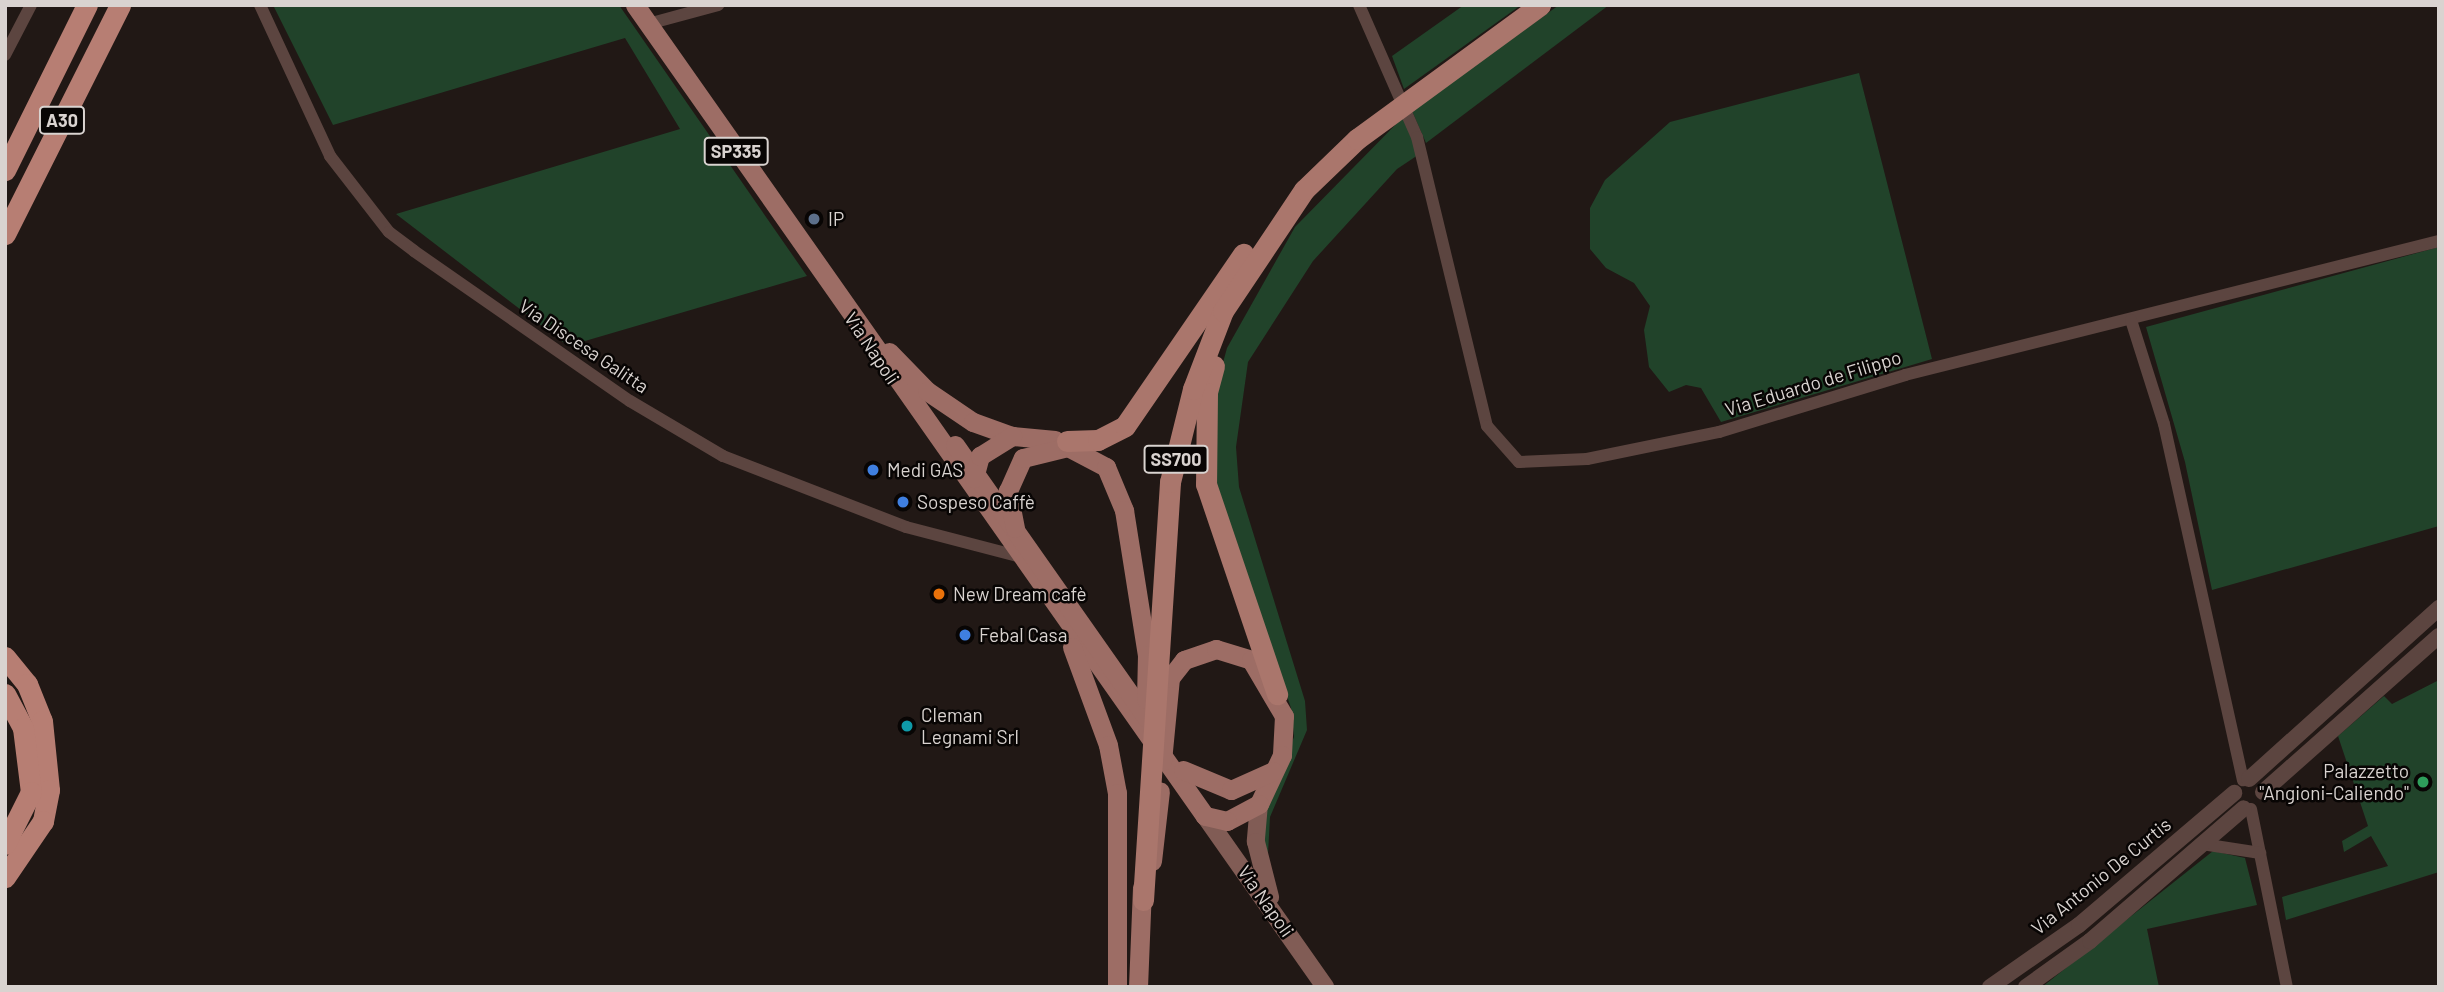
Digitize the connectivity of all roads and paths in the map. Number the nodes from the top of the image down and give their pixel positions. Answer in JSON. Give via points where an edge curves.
{"nodes":[{"id":1,"x":31,"y":5,"type":"edge"},
{"id":2,"x":87,"y":5,"type":"edge"},
{"id":3,"x":120,"y":5,"type":"edge"},
{"id":4,"x":260,"y":5,"type":"edge"},
{"id":5,"x":635,"y":5,"type":"edge"},
{"id":6,"x":718,"y":5,"type":"edge"},
{"id":7,"x":1359,"y":5,"type":"edge"},
{"id":8,"x":1540,"y":5,"type":"edge"},
{"id":9,"x":648,"y":24,"type":"junction"},
{"id":10,"x":5,"y":55,"type":"edge"},
{"id":11,"x":35,"y":109,"type":"junction"},
{"id":12,"x":5,"y":146,"type":"edge"},
{"id":13,"x":5,"y":170,"type":"edge"},
{"id":14,"x":1288,"y":209,"type":"junction"},
{"id":15,"x":5,"y":234,"type":"edge"},
{"id":16,"x":1268,"y":237,"type":"junction"},
{"id":17,"x":2439,"y":241,"type":"edge"},
{"id":18,"x":838,"y":296,"type":"junction"},
{"id":19,"x":2131,"y":320,"type":"junction"},
{"id":20,"x":889,"y":352,"type":"junction"},
{"id":21,"x":1012,"y":436,"type":"junction"},
{"id":22,"x":1067,"y":441,"type":"joint"},
{"id":23,"x":974,"y":470,"type":"junction"},
{"id":24,"x":1015,"y":528,"type":"junction"},
{"id":25,"x":1017,"y":556,"type":"junction"},
{"id":26,"x":1039,"y":587,"type":"junction"},
{"id":27,"x":2439,"y":608,"type":"edge"},
{"id":28,"x":1059,"y":616,"type":"junction"},
{"id":29,"x":2439,"y":636,"type":"edge"},
{"id":30,"x":5,"y":657,"type":"edge"},
{"id":31,"x":5,"y":694,"type":"edge"},
{"id":32,"x":1277,"y":694,"type":"junction"},
{"id":33,"x":1156,"y":701,"type":"junction"},
{"id":34,"x":1183,"y":770,"type":"junction"},
{"id":35,"x":1273,"y":771,"type":"junction"},
{"id":36,"x":2242,"y":784,"type":"junction"},
{"id":37,"x":1231,"y":790,"type":"junction"},
{"id":38,"x":2263,"y":792,"type":"junction"},
{"id":39,"x":1259,"y":804,"type":"junction"},
{"id":40,"x":2247,"y":808,"type":"junction"},
{"id":41,"x":1205,"y":816,"type":"junction"},
{"id":42,"x":5,"y":844,"type":"edge"},
{"id":43,"x":2202,"y":844,"type":"junction"},
{"id":44,"x":2259,"y":853,"type":"junction"},
{"id":45,"x":5,"y":877,"type":"edge"},
{"id":46,"x":1143,"y":900,"type":"joint"},
{"id":47,"x":1276,"y":914,"type":"junction"},
{"id":48,"x":1117,"y":987,"type":"edge"},
{"id":49,"x":1138,"y":987,"type":"edge"},
{"id":50,"x":1325,"y":987,"type":"edge"},
{"id":51,"x":1990,"y":987,"type":"edge"},
{"id":52,"x":2026,"y":987,"type":"edge"},
{"id":53,"x":2287,"y":987,"type":"edge"}],
"edges":[{"from":1,"to":10,"type":"street"},
{"from":2,"to":11,"type":"highway","number":"A30"},
{"from":3,"to":15,"type":"highway","number":"A30"},
{"from":4,"to":25,"type":"street","name":"Via Discesa Galitta","via":[[330,156],[389,232],[414,251],[630,401],[723,456],[906,527]]},
{"from":5,"to":9,"type":"main road","number":"SP335"},
{"from":6,"to":9,"type":"street"},
{"from":7,"to":19,"type":"street","name":"Via Eduardo de Filippo","via":[[1417,137],[1487,426],[1519,462],[1587,459],[1719,432],[1905,375]]},
{"from":8,"to":14,"type":"highway","number":"SS700","via":[[1388,115]]},
{"from":9,"to":18,"type":"main road","number":"SP335"},
{"from":11,"to":12,"type":"highway"},
{"from":11,"to":13,"type":"highway","number":"A30"},
{"from":14,"to":16,"type":"highway","number":"SS700"},
{"from":14,"to":22,"type":"highway","via":[[1266,223],[1125,426],[1098,440]]},
{"from":16,"to":32,"type":"highway","via":[[1261,267],[1218,350],[1204,447],[1214,522]]},
{"from":16,"to":33,"type":"highway","number":"SS700","via":[[1223,311],[1185,418],[1166,518]]},
{"from":17,"to":19,"type":"street"},
{"from":18,"to":20,"type":"main road","name":"Via Napoli"},
{"from":18,"to":25,"type":"main road","name":"Via Napoli"},
{"from":19,"to":36,"type":"street","via":[[2164,424]]},
{"from":20,"to":21,"type":"main road","via":[[943,402]]},
{"from":20,"to":23,"type":"main road","name":"Via Napoli"},
{"from":21,"to":22,"type":"main road"},
{"from":21,"to":23,"type":"main road","via":[[980,456]]},
{"from":23,"to":24,"type":"main road","name":"Via Napoli"},
{"from":23,"to":26,"type":"main road"},
{"from":24,"to":33,"type":"main road","via":[[1008,491],[1023,458],[1068,447],[1106,467],[1124,510]]},
{"from":24,"to":34,"type":"main road","name":"Via Napoli"},
{"from":25,"to":26,"type":"main road","name":"Via Napoli"},
{"from":26,"to":28,"type":"main road","name":"Via Napoli"},
{"from":27,"to":36,"type":"street","name":"Via Antonio De Curtis"},
{"from":28,"to":41,"type":"main road","name":"Via Napoli"},
{"from":28,"to":48,"type":"main road","via":[[1108,746],[1117,793]]},
{"from":29,"to":38,"type":"street","name":"Via Antonio De Curtis"},
{"from":30,"to":45,"type":"highway","via":[[27,684],[42,721],[50,790],[43,821]]},
{"from":31,"to":42,"type":"highway","via":[[23,728],[30,781],[20,825]]},
{"from":32,"to":33,"type":"main road","via":[[1251,660],[1235,650],[1199,651],[1170,678]]},
{"from":32,"to":35,"type":"main road","via":[[1286,736]]},
{"from":33,"to":46,"type":"highway","number":"SS700"},
{"from":34,"to":37,"type":"main road"},
{"from":34,"to":41,"type":"main road","name":"Via Napoli"},
{"from":35,"to":37,"type":"main road"},
{"from":35,"to":39,"type":"main road"},
{"from":36,"to":38,"type":"street"},
{"from":36,"to":40,"type":"street"},
{"from":36,"to":51,"type":"street","name":"Via Antonio De Curtis","via":[[2079,925]]},
{"from":37,"to":41,"type":"main road"},
{"from":38,"to":40,"type":"street","name":"Via Antonio De Curtis"},
{"from":39,"to":41,"type":"main road","via":[[1227,821]]},
{"from":39,"to":47,"type":"main road","via":[[1256,842]]},
{"from":40,"to":43,"type":"street","name":"Via Antonio De Curtis"},
{"from":40,"to":44,"type":"street"},
{"from":41,"to":47,"type":"main road","name":"Via Napoli"},
{"from":43,"to":44,"type":"street"},
{"from":43,"to":52,"type":"street","name":"Via Antonio De Curtis","via":[[2090,941]]},
{"from":44,"to":53,"type":"street"},
{"from":46,"to":49,"type":"main road","number":"SS700"},
{"from":47,"to":50,"type":"main road","name":"Via Napoli"}]}
